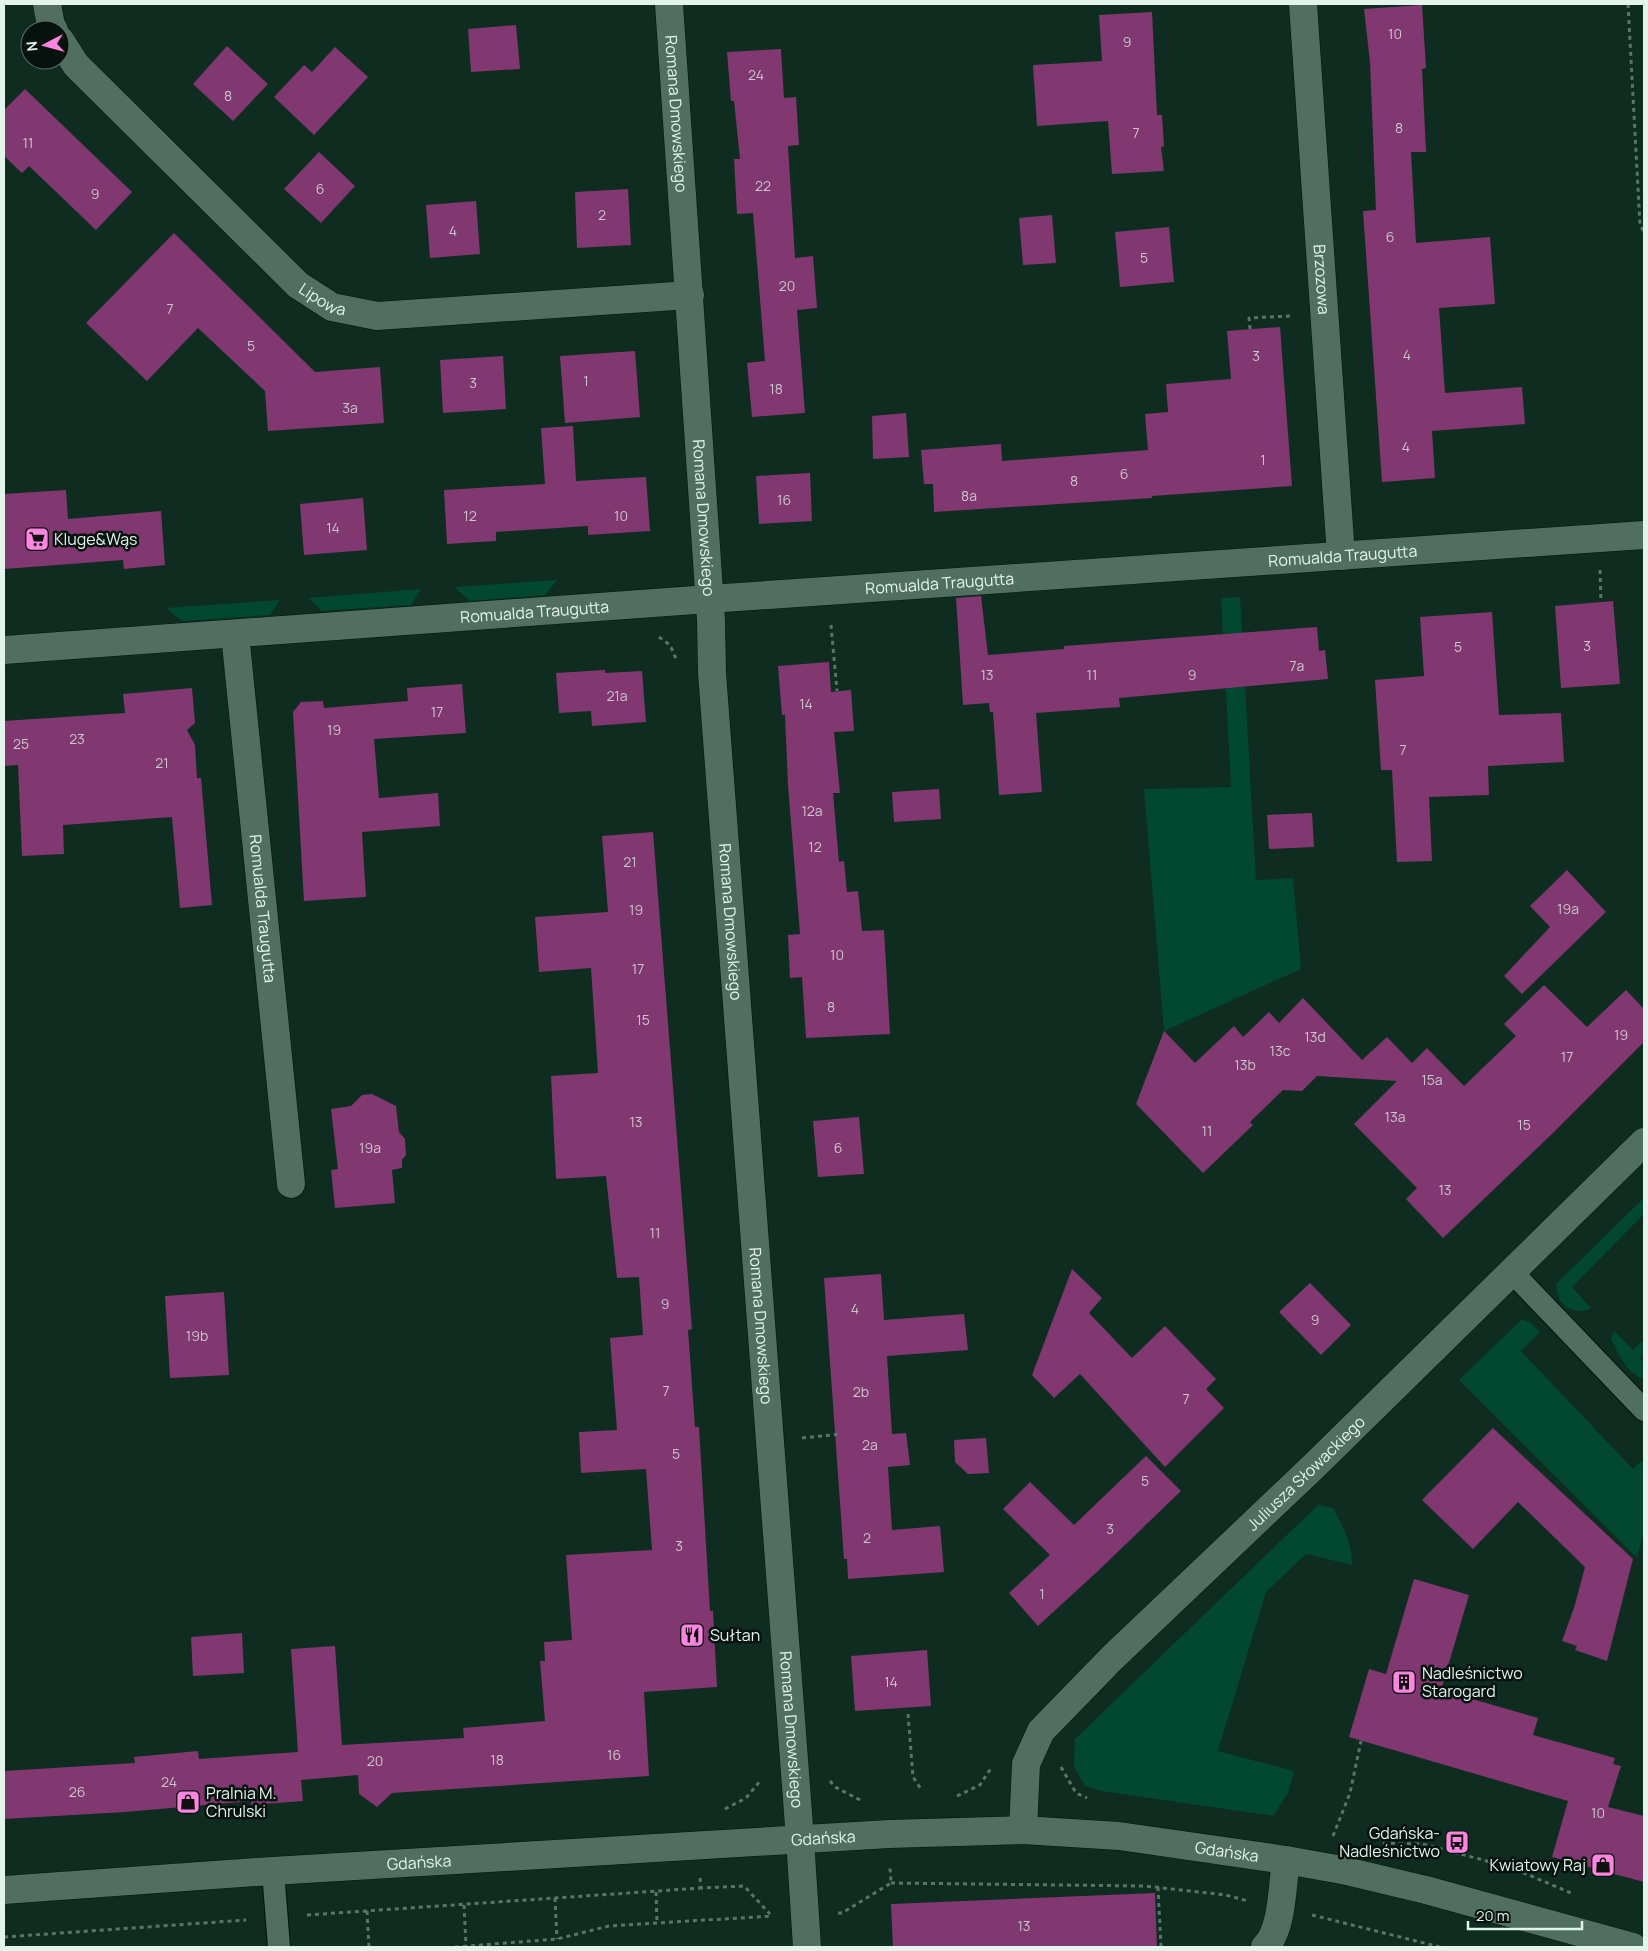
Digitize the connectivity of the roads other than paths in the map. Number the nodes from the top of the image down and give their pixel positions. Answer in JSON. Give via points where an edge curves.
{"nodes":[{"id":1,"x":47,"y":4,"type":"edge"},
{"id":2,"x":669,"y":4,"type":"edge"},
{"id":3,"x":1303,"y":4,"type":"edge"},
{"id":4,"x":50,"y":20,"type":"edge"},
{"id":5,"x":70,"y":56,"type":"edge"},
{"id":6,"x":690,"y":295,"type":"junction"},
{"id":7,"x":1644,"y":535,"type":"edge"},
{"id":8,"x":1341,"y":556,"type":"junction"},
{"id":9,"x":709,"y":599,"type":"junction"},
{"id":10,"x":235,"y":634,"type":"junction"},
{"id":11,"x":4,"y":650,"type":"edge"},
{"id":12,"x":1644,"y":1142,"type":"edge"},
{"id":13,"x":291,"y":1184,"type":"dead end"},
{"id":14,"x":1512,"y":1272,"type":"junction"},
{"id":15,"x":1644,"y":1410,"type":"edge"},
{"id":16,"x":1023,"y":1830,"type":"junction"},
{"id":17,"x":800,"y":1839,"type":"junction"},
{"id":18,"x":1286,"y":1860,"type":"junction"},
{"id":19,"x":273,"y":1871,"type":"junction"},
{"id":20,"x":4,"y":1890,"type":"edge"},
{"id":21,"x":279,"y":1947,"type":"edge"},
{"id":22,"x":806,"y":1947,"type":"edge"},
{"id":23,"x":1265,"y":1947,"type":"edge"},
{"id":24,"x":1633,"y":1947,"type":"edge"}],
"edges":[{"from":1,"to":4,"type":"street"},
{"from":2,"to":6,"type":"street","name":"Romana Dmowskiego"},
{"from":3,"to":8,"type":"street","name":"Brzozowa"},
{"from":5,"to":6,"type":"street","name":"Lipowa","via":[[298,285],[332,307],[377,316]]},
{"from":6,"to":9,"type":"street","name":"Romana Dmowskiego"},
{"from":7,"to":8,"type":"street","name":"Romualda Traugutta"},
{"from":8,"to":9,"type":"street","name":"Romualda Traugutta"},
{"from":9,"to":10,"type":"street","name":"Romualda Traugutta"},
{"from":9,"to":17,"type":"street","name":"Romana Dmowskiego"},
{"from":10,"to":11,"type":"street","name":"Romualda Traugutta"},
{"from":10,"to":13,"type":"street","name":"Romualda Traugutta"},
{"from":12,"to":14,"type":"street","name":"Juliusza Słowackiego"},
{"from":14,"to":15,"type":"lane"},
{"from":14,"to":16,"type":"street","name":"Juliusza Słowackiego","via":[[1112,1658],[1041,1731],[1026,1764]]},
{"from":16,"to":17,"type":"street","name":"Gdańska"},
{"from":16,"to":18,"type":"street","name":"Gdańska","via":[[1119,1836]]},
{"from":17,"to":19,"type":"street","name":"Gdańska"},
{"from":17,"to":22,"type":"street","name":"Romana Dmowskiego"},
{"from":18,"to":23,"type":"street","via":[[1276,1930]]},
{"from":18,"to":24,"type":"street","name":"Gdańska","via":[[1426,1890]]},
{"from":19,"to":20,"type":"street","name":"Gdańska"},
{"from":19,"to":21,"type":"lane"}]}
